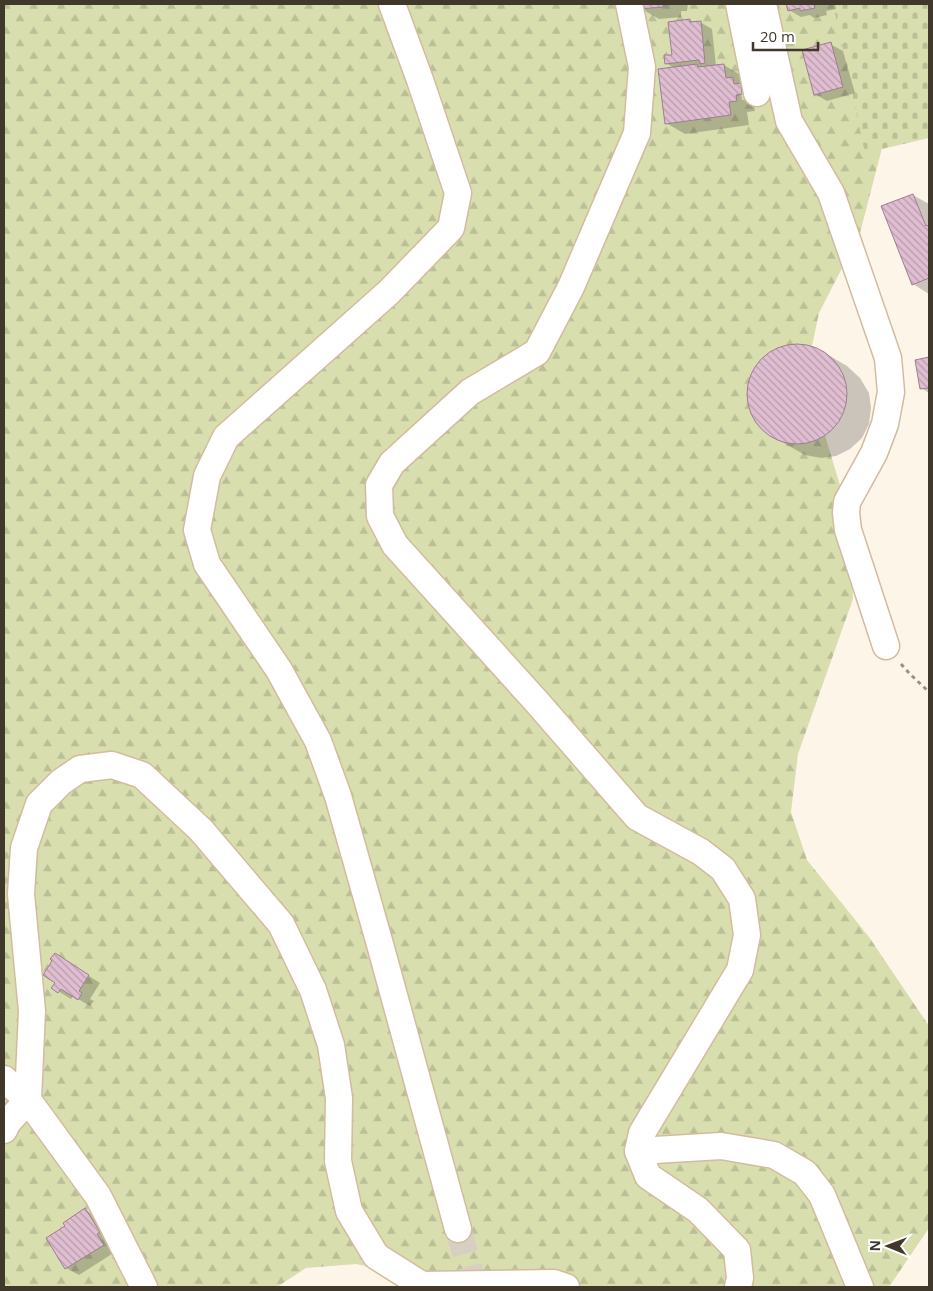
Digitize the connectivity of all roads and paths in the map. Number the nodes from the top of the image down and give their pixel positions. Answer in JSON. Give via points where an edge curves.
{"nodes":[{"id":1,"x":392,"y":4,"type":"edge"},
{"id":2,"x":629,"y":4,"type":"edge"},
{"id":3,"x":739,"y":4,"type":"edge"},
{"id":4,"x":763,"y":4,"type":"edge"},
{"id":5,"x":757,"y":93,"type":"dead end"},
{"id":6,"x":886,"y":646,"type":"joint"},
{"id":7,"x":929,"y":692,"type":"edge"},
{"id":8,"x":4,"y":1079,"type":"edge"},
{"id":9,"x":28,"y":1100,"type":"junction"},
{"id":10,"x":4,"y":1130,"type":"edge"},
{"id":11,"x":638,"y":1151,"type":"junction"},
{"id":12,"x":458,"y":1229,"type":"tunnel mouth"},
{"id":13,"x":144,"y":1287,"type":"edge"},
{"id":14,"x":566,"y":1287,"type":"edge"},
{"id":15,"x":738,"y":1287,"type":"edge"},
{"id":16,"x":860,"y":1287,"type":"edge"}],
"edges":[{"from":1,"to":12,"type":"street","via":[[458,193],[451,228],[389,292],[226,437],[207,476],[197,530],[207,564],[279,670],[318,740],[338,796],[382,948]]},
{"from":2,"to":11,"type":"street","via":[[642,67],[636,133],[572,287],[537,352],[470,392],[392,462],[379,485],[380,516],[395,545],[636,817],[701,852],[723,869],[742,899],[747,935],[740,970],[642,1134]]},
{"from":3,"to":5,"type":"street"},
{"from":4,"to":6,"type":"street","via":[[789,121],[831,193],[888,358],[891,392],[885,424],[874,453],[847,502],[846,513],[848,530]]},
{"from":6,"to":7,"type":"path"},
{"from":8,"to":9,"type":"street"},
{"from":9,"to":10,"type":"street"},
{"from":9,"to":13,"type":"street","via":[[98,1196]]},
{"from":9,"to":14,"type":"street","via":[[32,1011],[21,894],[24,848],[39,804],[61,782],[80,769],[112,765],[142,775],[162,793],[201,830],[281,924],[313,990],[332,1045],[339,1098],[338,1161],[349,1211],[376,1256],[422,1284],[554,1282]]},
{"from":11,"to":15,"type":"street","via":[[648,1176],[698,1210],[738,1250]]},
{"from":11,"to":16,"type":"street","via":[[721,1146],[774,1155],[805,1173],[822,1195]]}]}
